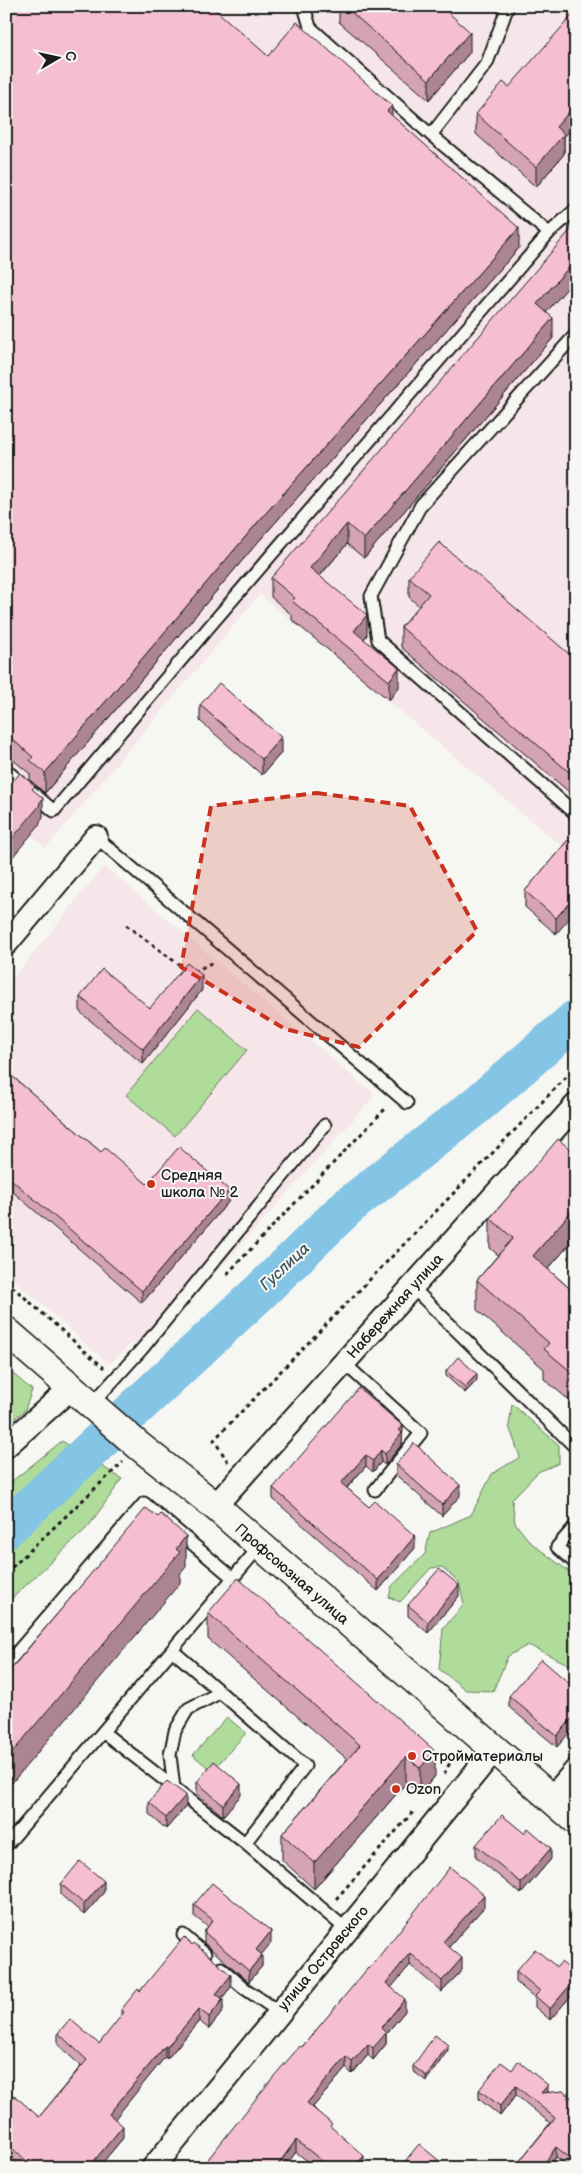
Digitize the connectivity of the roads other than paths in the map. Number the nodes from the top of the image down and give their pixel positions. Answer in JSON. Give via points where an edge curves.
{"nodes":[{"id":1,"x":304,"y":6,"type":"edge"},
{"id":2,"x":508,"y":6,"type":"edge"},
{"id":3,"x":430,"y":135,"type":"junction"},
{"id":4,"x":576,"y":209,"type":"edge"},
{"id":5,"x":549,"y":233,"type":"junction"},
{"id":6,"x":576,"y":334,"type":"edge"},
{"id":7,"x":6,"y":770,"type":"edge"},
{"id":8,"x":576,"y":814,"type":"edge"},
{"id":9,"x":96,"y":837,"type":"joint"},
{"id":10,"x":6,"y":944,"type":"edge"},
{"id":11,"x":403,"y":1099,"type":"road end"},
{"id":12,"x":576,"y":1105,"type":"edge"},
{"id":13,"x":325,"y":1125,"type":"dead end"},
{"id":14,"x":412,"y":1287,"type":"junction"},
{"id":15,"x":6,"y":1331,"type":"edge"},
{"id":16,"x":344,"y":1362,"type":"junction"},
{"id":17,"x":86,"y":1401,"type":"junction"},
{"id":18,"x":6,"y":1446,"type":"edge"},
{"id":19,"x":576,"y":1448,"type":"edge"},
{"id":20,"x":375,"y":1490,"type":"dead end"},
{"id":21,"x":215,"y":1506,"type":"junction"},
{"id":22,"x":576,"y":1525,"type":"edge"},
{"id":23,"x":260,"y":1546,"type":"junction"},
{"id":24,"x":576,"y":1564,"type":"edge"},
{"id":25,"x":233,"y":1578,"type":"junction"},
{"id":26,"x":172,"y":1650,"type":"junction"},
{"id":27,"x":6,"y":1665,"type":"edge"},
{"id":28,"x":221,"y":1692,"type":"junction"},
{"id":29,"x":103,"y":1732,"type":"junction"},
{"id":30,"x":494,"y":1750,"type":"junction"},
{"id":31,"x":576,"y":1770,"type":"edge"},
{"id":32,"x":174,"y":1788,"type":"junction"},
{"id":33,"x":551,"y":1799,"type":"junction"},
{"id":34,"x":576,"y":1820,"type":"edge"},
{"id":35,"x":245,"y":1843,"type":"junction"},
{"id":36,"x":6,"y":1846,"type":"edge"},
{"id":37,"x":347,"y":1930,"type":"junction"},
{"id":38,"x":183,"y":1935,"type":"edge"},
{"id":39,"x":279,"y":2012,"type":"junction"},
{"id":40,"x":153,"y":2168,"type":"edge"}],
"edges":[{"from":1,"to":3,"type":"lane","via":[[310,27]]},
{"from":2,"to":3,"type":"lane","via":[[487,62]]},
{"from":3,"to":5,"type":"lane"},
{"from":4,"to":5,"type":"lane"},
{"from":5,"to":7,"type":"lane","via":[[215,619],[54,811]]},
{"from":6,"to":8,"type":"lane","via":[[421,505],[371,596],[378,640]]},
{"from":9,"to":10,"type":"street"},
{"from":9,"to":11,"type":"lane"},
{"from":12,"to":14,"type":"street","name":"Набережная улица"},
{"from":13,"to":17,"type":"lane","via":[[142,1349],[116,1379]]},
{"from":14,"to":16,"type":"street","name":"Набережная улица"},
{"from":14,"to":19,"type":"lane"},
{"from":15,"to":17,"type":"main road","name":"Профсоюзная улица"},
{"from":16,"to":20,"type":"lane","via":[[421,1433]]},
{"from":16,"to":21,"type":"street","name":"Набережная улица"},
{"from":17,"to":18,"type":"street"},
{"from":17,"to":21,"type":"main road","name":"Профсоюзная улица","via":[[134,1451]]},
{"from":21,"to":23,"type":"main road","name":"Профсоюзная улица"},
{"from":22,"to":24,"type":"lane","via":[[557,1547]]},
{"from":23,"to":25,"type":"lane"},
{"from":23,"to":30,"type":"main road","name":"Профсоюзная улица"},
{"from":25,"to":26,"type":"lane"},
{"from":25,"to":27,"type":"lane","via":[[144,1503]]},
{"from":26,"to":28,"type":"lane"},
{"from":26,"to":29,"type":"lane"},
{"from":28,"to":32,"type":"lane","via":[[188,1709],[175,1731],[170,1755]]},
{"from":28,"to":35,"type":"lane","via":[[306,1766]]},
{"from":29,"to":32,"type":"lane"},
{"from":29,"to":36,"type":"lane"},
{"from":30,"to":33,"type":"main road","name":"Профсоюзная улица"},
{"from":30,"to":37,"type":"street","name":"улица Островского"},
{"from":31,"to":33,"type":"street"},
{"from":32,"to":35,"type":"lane"},
{"from":33,"to":34,"type":"main road","name":"Профсоюзная улица"},
{"from":35,"to":37,"type":"lane"},
{"from":37,"to":39,"type":"street","name":"улица Островского"},
{"from":38,"to":39,"type":"lane","via":[[244,1988]]},
{"from":39,"to":40,"type":"street","name":"улица Островского"}]}
